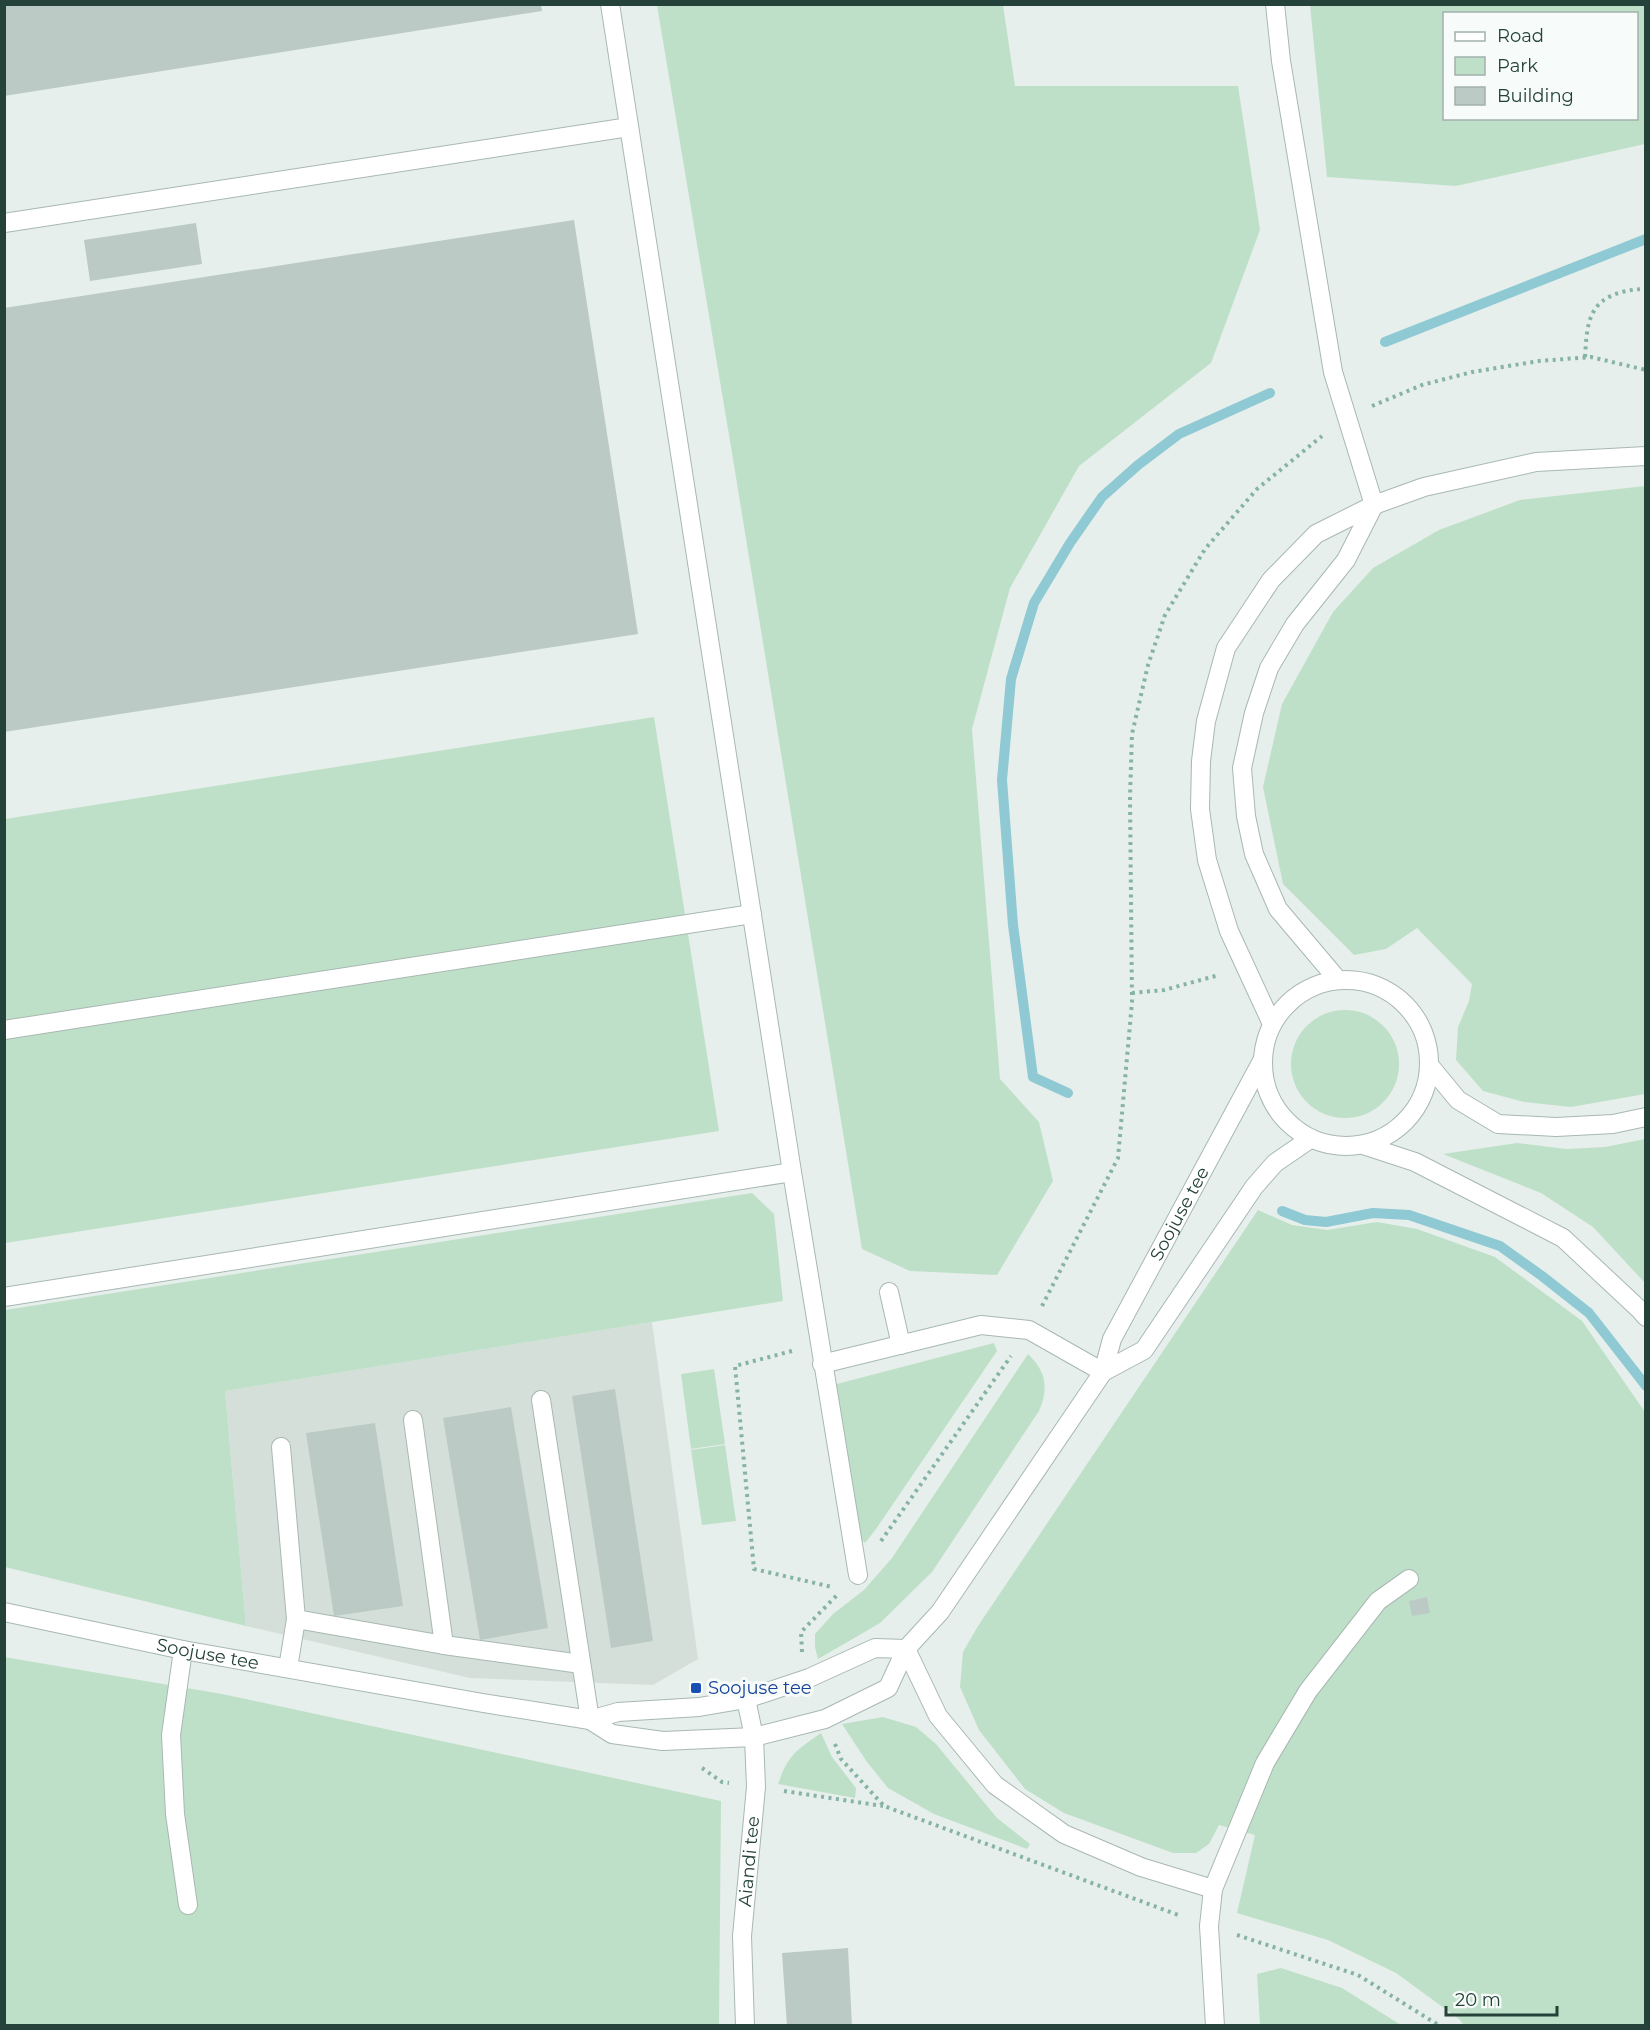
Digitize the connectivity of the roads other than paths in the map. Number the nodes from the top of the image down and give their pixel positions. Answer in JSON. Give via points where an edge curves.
{"nodes":[{"id":1,"x":610,"y":4,"type":"edge"},
{"id":2,"x":1275,"y":4,"type":"edge"},
{"id":3,"x":629,"y":127,"type":"junction"},
{"id":4,"x":4,"y":223,"type":"edge"},
{"id":5,"x":1646,"y":456,"type":"edge"},
{"id":6,"x":1374,"y":505,"type":"junction"},
{"id":7,"x":752,"y":914,"type":"junction"},
{"id":8,"x":1338,"y":980,"type":"junction"},
{"id":9,"x":1272,"y":1024,"type":"junction"},
{"id":10,"x":4,"y":1030,"type":"edge"},
{"id":11,"x":1263,"y":1059,"type":"junction"},
{"id":12,"x":1430,"y":1066,"type":"junction"},
{"id":13,"x":1646,"y":1117,"type":"edge"},
{"id":14,"x":1310,"y":1139,"type":"junction"},
{"id":15,"x":1363,"y":1145,"type":"junction"},
{"id":16,"x":792,"y":1172,"type":"junction"},
{"id":17,"x":889,"y":1292,"type":"dead end"},
{"id":18,"x":4,"y":1297,"type":"edge"},
{"id":19,"x":1646,"y":1317,"type":"edge"},
{"id":20,"x":901,"y":1345,"type":"junction"},
{"id":21,"x":821,"y":1355,"type":"junction"},
{"id":22,"x":1102,"y":1372,"type":"junction"},
{"id":23,"x":541,"y":1400,"type":"dead end"},
{"id":24,"x":413,"y":1420,"type":"dead end"},
{"id":25,"x":281,"y":1447,"type":"dead end"},
{"id":26,"x":858,"y":1575,"type":"road end"},
{"id":27,"x":1409,"y":1579,"type":"dead end"},
{"id":28,"x":4,"y":1612,"type":"edge"},
{"id":29,"x":296,"y":1619,"type":"junction"},
{"id":30,"x":444,"y":1645,"type":"junction"},
{"id":31,"x":906,"y":1649,"type":"junction"},
{"id":32,"x":183,"y":1650,"type":"junction"},
{"id":33,"x":581,"y":1664,"type":"junction"},
{"id":34,"x":288,"y":1668,"type":"junction"},
{"id":35,"x":746,"y":1699,"type":"junction"},
{"id":36,"x":590,"y":1720,"type":"junction"},
{"id":37,"x":754,"y":1737,"type":"junction"},
{"id":38,"x":1213,"y":1888,"type":"junction"},
{"id":39,"x":188,"y":1905,"type":"dead end"},
{"id":40,"x":745,"y":2025,"type":"edge"},
{"id":41,"x":1215,"y":2025,"type":"edge"}],
"edges":[{"from":1,"to":3,"type":"street"},
{"from":2,"to":6,"type":"street","via":[[1333,372]]},
{"from":3,"to":4,"type":"street"},
{"from":3,"to":7,"type":"street"},
{"from":5,"to":6,"type":"street","via":[[1536,462],[1424,487]]},
{"from":6,"to":8,"type":"street","via":[[1346,560],[1295,624],[1269,669],[1242,768],[1254,854],[1278,909]]},
{"from":6,"to":9,"type":"street","via":[[1316,534],[1271,580],[1226,648],[1206,721],[1200,809],[1207,860],[1229,931]]},
{"from":7,"to":10,"type":"street"},
{"from":7,"to":16,"type":"street"},
{"from":8,"to":9,"type":"street","via":[[1311,987],[1289,1002]]},
{"from":8,"to":12,"type":"street","via":[[1367,982],[1393,993],[1413,1013],[1426,1038]]},
{"from":9,"to":11,"type":"street"},
{"from":11,"to":14,"type":"street","via":[[1263,1076],[1272,1102],[1288,1124]]},
{"from":11,"to":22,"type":"street","name":"Soojuse tee","via":[[1112,1339]]},
{"from":12,"to":13,"type":"street","via":[[1458,1100],[1498,1124],[1556,1127],[1613,1124]]},
{"from":12,"to":15,"type":"street","via":[[1424,1094],[1410,1118],[1388,1136]]},
{"from":14,"to":15,"type":"street","via":[[1336,1147]]},
{"from":14,"to":22,"type":"street","name":"Soojuse tee","via":[[1275,1163],[1254,1187],[1144,1350]]},
{"from":15,"to":19,"type":"street","via":[[1415,1162],[1563,1238]]},
{"from":16,"to":18,"type":"street"},
{"from":16,"to":21,"type":"street"},
{"from":17,"to":20,"type":"street"},
{"from":20,"to":21,"type":"street"},
{"from":20,"to":22,"type":"street","via":[[981,1325],[1029,1330]]},
{"from":21,"to":26,"type":"street"},
{"from":22,"to":31,"type":"street","name":"Soojuse tee","via":[[940,1612]]},
{"from":23,"to":33,"type":"street"},
{"from":24,"to":30,"type":"street"},
{"from":25,"to":29,"type":"street"},
{"from":27,"to":38,"type":"street","via":[[1378,1601],[1308,1691],[1265,1763]]},
{"from":28,"to":32,"type":"street","name":"Soojuse tee"},
{"from":29,"to":30,"type":"street"},
{"from":29,"to":34,"type":"street"},
{"from":30,"to":33,"type":"street"},
{"from":31,"to":35,"type":"street","name":"Soojuse tee","via":[[875,1648],[809,1678]]},
{"from":31,"to":37,"type":"street","name":"Soojuse tee","via":[[888,1688],[825,1719]]},
{"from":31,"to":38,"type":"street","via":[[938,1716],[995,1785],[1064,1834],[1141,1867]]},
{"from":32,"to":34,"type":"street","name":"Soojuse tee"},
{"from":32,"to":39,"type":"street","via":[[171,1735],[175,1814]]},
{"from":33,"to":36,"type":"street"},
{"from":34,"to":36,"type":"street","name":"Soojuse tee"},
{"from":35,"to":36,"type":"street","name":"Soojuse tee","via":[[699,1707],[618,1712]]},
{"from":35,"to":37,"type":"street","name":"Aiandi tee"},
{"from":36,"to":37,"type":"street","name":"Soojuse tee","via":[[612,1734],[663,1742]]},
{"from":37,"to":40,"type":"street","name":"Aiandi tee","via":[[756,1786],[742,1936]]},
{"from":38,"to":41,"type":"street","via":[[1209,1926]]}]}
